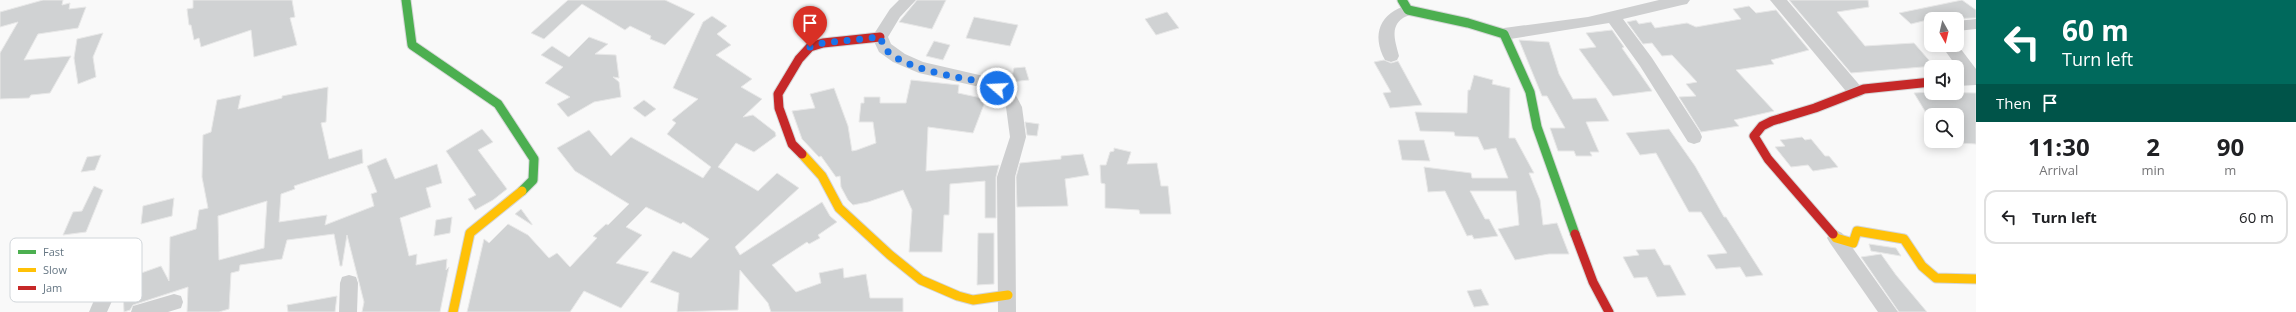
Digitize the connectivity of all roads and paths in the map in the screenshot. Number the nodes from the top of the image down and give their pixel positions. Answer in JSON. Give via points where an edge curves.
{"nodes":[{"id":1,"x":406,"y":0,"type":"edge"},
{"id":2,"x":908,"y":0,"type":"edge"},
{"id":3,"x":1682,"y":0,"type":"edge"},
{"id":4,"x":1778,"y":0,"type":"edge"},
{"id":5,"x":1405,"y":5,"type":"edge"},
{"id":6,"x":1612,"y":16,"type":"junction"},
{"id":7,"x":1976,"y":24,"type":"edge"},
{"id":8,"x":1964,"y":25,"type":"edge"},
{"id":9,"x":1504,"y":34,"type":"junction"},
{"id":10,"x":880,"y":37,"type":"junction"},
{"id":11,"x":1954,"y":52,"type":"edge"},
{"id":12,"x":1391,"y":56,"type":"dead end"},
{"id":13,"x":1975,"y":79,"type":"edge"},
{"id":14,"x":1964,"y":80,"type":"edge"},
{"id":15,"x":1924,"y":83,"type":"edge"},
{"id":16,"x":1856,"y":92,"type":"junction"},
{"id":17,"x":1694,"y":137,"type":"dead end"},
{"id":18,"x":1836,"y":238,"type":"junction"},
{"id":19,"x":1976,"y":279,"type":"edge"},
{"id":20,"x":349,"y":282,"type":"dead end"},
{"id":21,"x":1008,"y":295,"type":"junction"},
{"id":22,"x":103,"y":302,"type":"edge"},
{"id":23,"x":174,"y":302,"type":"dead end"},
{"id":24,"x":98,"y":312,"type":"edge"},
{"id":25,"x":140,"y":312,"type":"edge"},
{"id":26,"x":348,"y":312,"type":"edge"},
{"id":27,"x":453,"y":312,"type":"edge"},
{"id":28,"x":1007,"y":312,"type":"edge"},
{"id":29,"x":1609,"y":312,"type":"edge"},
{"id":30,"x":1889,"y":312,"type":"edge"}],
"edges":[{"from":1,"to":27,"type":"street","via":[[412,45],[498,104],[534,159],[533,180],[514,199],[470,233]]},
{"from":2,"to":10,"type":"street","via":[[895,13]]},
{"from":3,"to":6,"type":"street"},
{"from":4,"to":16,"type":"street"},
{"from":5,"to":9,"type":"street"},
{"from":5,"to":12,"type":"street","via":[[1390,19],[1386,28]]},
{"from":6,"to":9,"type":"street"},
{"from":6,"to":17,"type":"street","via":[[1646,62]]},
{"from":7,"to":8,"type":"street"},
{"from":9,"to":29,"type":"street","via":[[1530,92],[1538,127],[1568,216],[1593,282]]},
{"from":10,"to":21,"type":"street","via":[[885,48],[899,58],[919,67],[988,83],[1006,92],[1014,107],[1018,137],[1006,177]]},
{"from":10,"to":21,"type":"street","via":[[823,43],[810,47],[800,59],[778,94],[779,108],[792,144],[822,176],[840,208],[921,280],[973,300]]},
{"from":11,"to":13,"type":"street"},
{"from":13,"to":14,"type":"street"},
{"from":15,"to":16,"type":"street"},
{"from":16,"to":18,"type":"street","via":[[1772,121],[1754,133],[1768,159]]},
{"from":18,"to":19,"type":"street","via":[[1853,243],[1858,231],[1904,239],[1925,272],[1931,276]]},
{"from":18,"to":30,"type":"street"},
{"from":20,"to":26,"type":"street"},
{"from":21,"to":28,"type":"street"},
{"from":22,"to":24,"type":"street"},
{"from":23,"to":25,"type":"street"}]}
